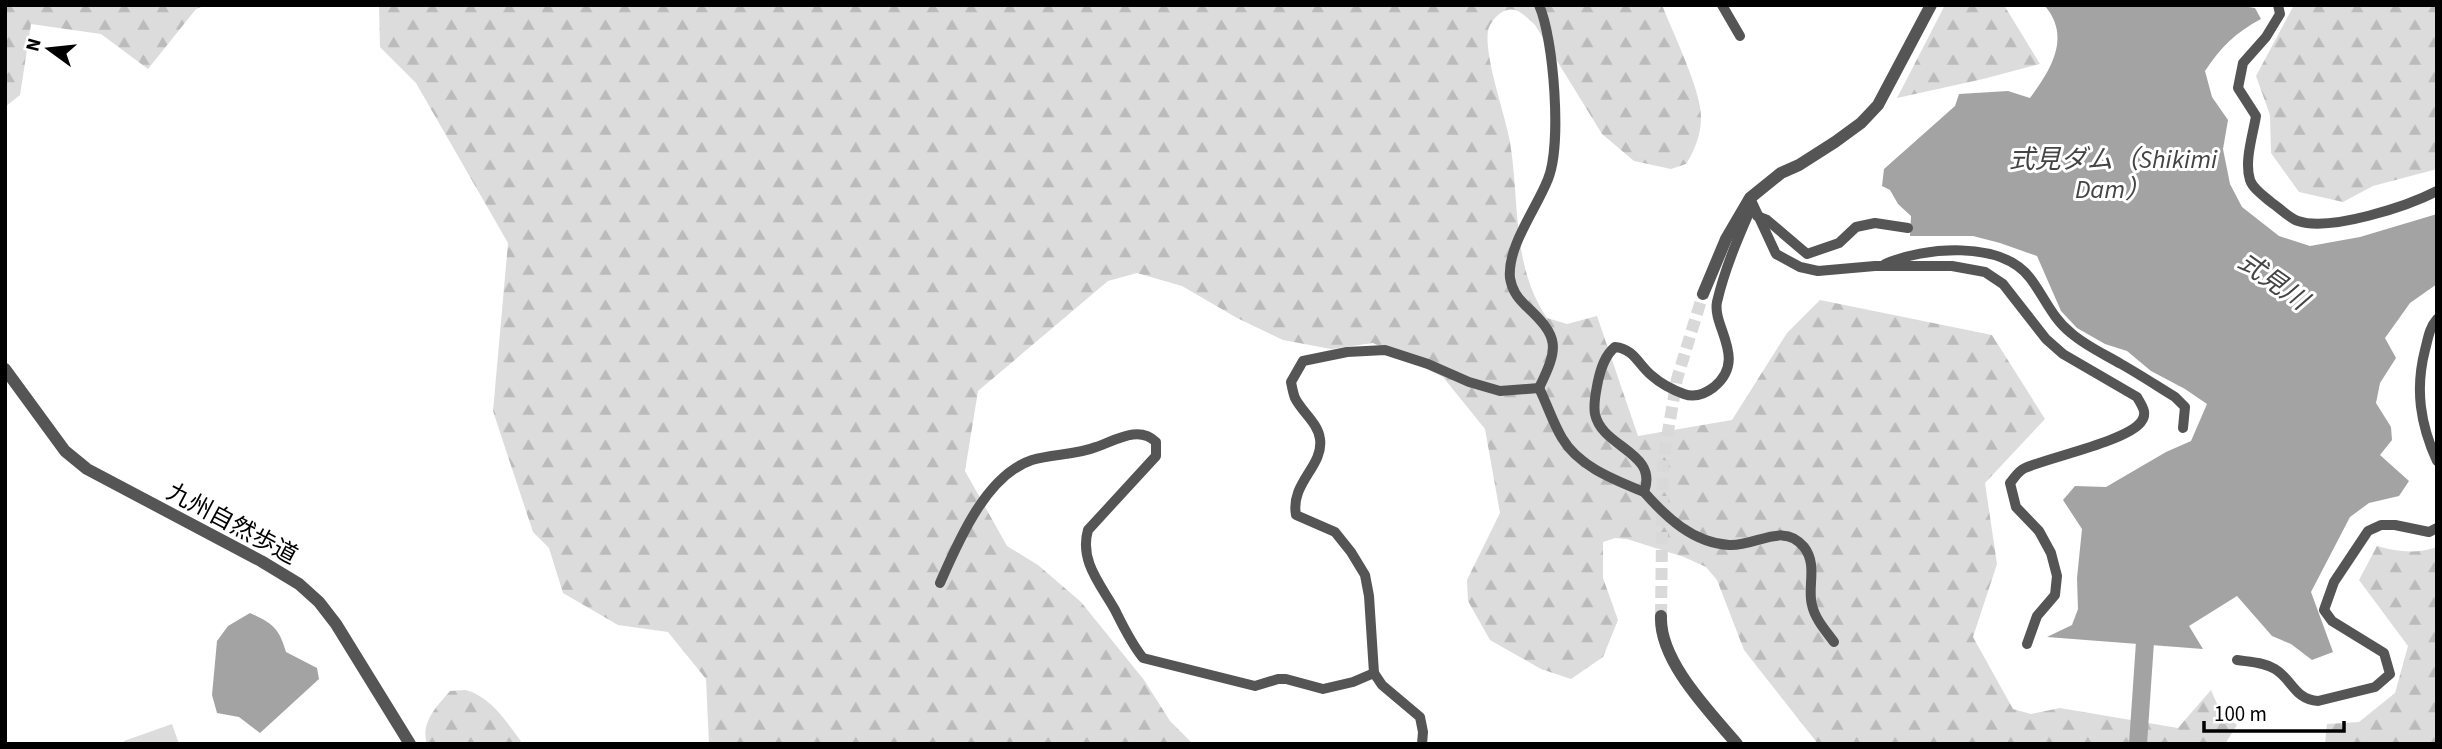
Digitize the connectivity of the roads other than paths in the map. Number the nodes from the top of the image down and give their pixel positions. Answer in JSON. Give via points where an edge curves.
{"nodes":[{"id":1,"x":1539,"y":5,"type":"edge"},
{"id":2,"x":1722,"y":5,"type":"edge"},
{"id":3,"x":1931,"y":5,"type":"edge"},
{"id":4,"x":2278,"y":5,"type":"edge"},
{"id":5,"x":1740,"y":36,"type":"dead end"},
{"id":6,"x":2437,"y":191,"type":"edge"},
{"id":7,"x":1751,"y":202,"type":"junction"},
{"id":8,"x":1757,"y":216,"type":"junction"},
{"id":9,"x":1908,"y":228,"type":"dead end"},
{"id":10,"x":1881,"y":265,"type":"junction"},
{"id":11,"x":1703,"y":295,"type":"tunnel mouth"},
{"id":12,"x":2437,"y":319,"type":"edge"},
{"id":13,"x":5,"y":369,"type":"edge"},
{"id":14,"x":1539,"y":388,"type":"junction"},
{"id":15,"x":2183,"y":428,"type":"dead end"},
{"id":16,"x":2437,"y":461,"type":"edge"},
{"id":17,"x":1644,"y":492,"type":"junction"},
{"id":18,"x":2437,"y":528,"type":"edge"},
{"id":19,"x":940,"y":583,"type":"dead end"},
{"id":20,"x":1661,"y":616,"type":"tunnel mouth"},
{"id":21,"x":1834,"y":642,"type":"dead end"},
{"id":22,"x":2027,"y":644,"type":"dead end"},
{"id":23,"x":2237,"y":660,"type":"dead end"},
{"id":24,"x":1374,"y":673,"type":"junction"},
{"id":25,"x":410,"y":744,"type":"edge"},
{"id":26,"x":1422,"y":744,"type":"edge"},
{"id":27,"x":1737,"y":744,"type":"edge"}],
"edges":[{"from":1,"to":14,"type":"street","via":[[1548,40],[1556,140],[1549,177],[1511,259],[1510,277],[1515,295],[1540,318],[1554,345]]},
{"from":2,"to":5,"type":"street"},
{"from":3,"to":7,"type":"street","via":[[1878,105],[1835,142],[1781,173]]},
{"from":4,"to":6,"type":"street","via":[[2280,14],[2243,63],[2238,89],[2256,116],[2250,181],[2297,221],[2325,224],[2395,209]]},
{"from":7,"to":8,"type":"street"},
{"from":7,"to":11,"type":"street","via":[[1726,239]]},
{"from":7,"to":17,"type":"street","via":[[1716,306],[1728,356],[1718,383],[1700,395],[1686,395],[1651,375],[1625,348],[1615,347],[1600,373],[1595,416],[1646,470],[1649,479]]},
{"from":8,"to":9,"type":"street","via":[[1807,254],[1839,243],[1856,227],[1874,223]]},
{"from":8,"to":10,"type":"street","via":[[1776,254],[1800,267],[1818,271]]},
{"from":10,"to":15,"type":"street","via":[[1927,253],[1970,250],[2006,258],[2029,276],[2071,334],[2175,397],[2185,407]]},
{"from":10,"to":22,"type":"street","via":[[1952,266],[1985,272],[2003,284],[2063,354],[2137,397],[2144,407],[2140,424],[2129,432],[2023,468],[2010,483],[2016,507],[2039,531],[2051,553],[2056,576],[2055,596],[2037,616]]},
{"from":12,"to":16,"type":"street","via":[[2420,370],[2419,393],[2421,417]]},
{"from":13,"to":25,"type":"street","name":"九州自然歩道","via":[[65,451],[87,469],[261,561],[319,602]]},
{"from":14,"to":17,"type":"street","via":[[1563,439],[1582,460]]},
{"from":14,"to":24,"type":"street","via":[[1500,391],[1385,350],[1315,358],[1303,361],[1296,371],[1291,382],[1295,397],[1313,422],[1320,450],[1298,489],[1296,515],[1335,532],[1365,575]]},
{"from":17,"to":21,"type":"street","via":[[1681,528],[1706,540],[1729,545],[1772,534],[1789,536],[1804,547],[1812,568],[1811,604]]},
{"from":18,"to":23,"type":"street","via":[[2428,531],[2395,525],[2368,531],[2334,582],[2324,611],[2332,621],[2384,653],[2390,674],[2375,687],[2309,701],[2277,670]]},
{"from":19,"to":24,"type":"street","via":[[979,507],[1014,469],[1141,433],[1156,442],[1156,456],[1088,530],[1084,542],[1098,586],[1143,658],[1255,687],[1286,679],[1323,689]]},
{"from":20,"to":27,"type":"street","via":[[1679,673]]},
{"from":24,"to":26,"type":"street","via":[[1419,717]]}]}
